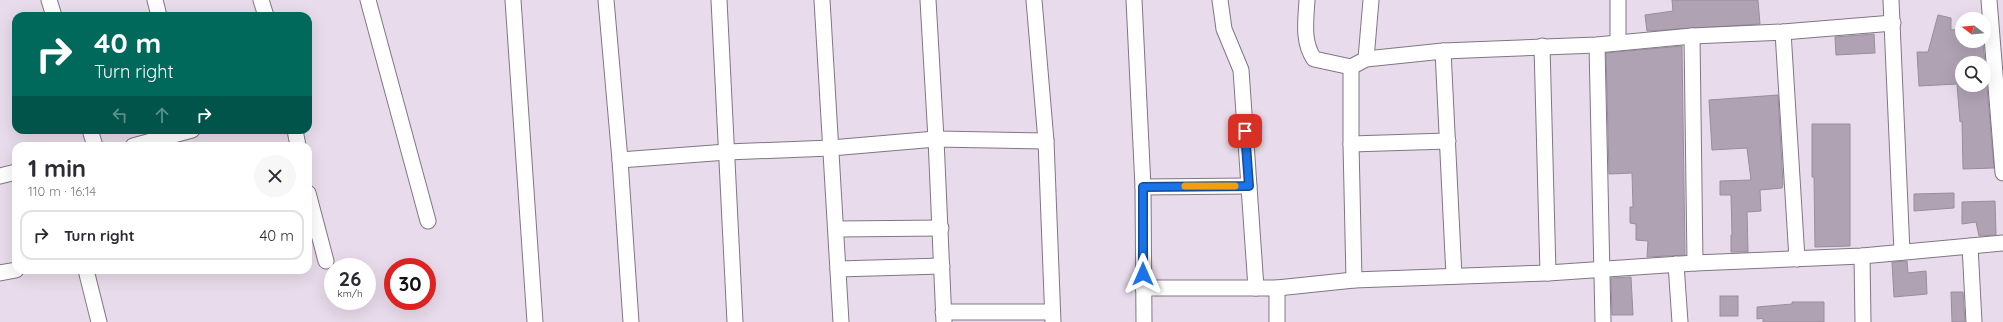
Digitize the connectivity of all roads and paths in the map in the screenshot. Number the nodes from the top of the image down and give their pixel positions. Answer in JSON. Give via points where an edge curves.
{"nodes":[{"id":1,"x":48,"y":0,"type":"edge"},
{"id":2,"x":155,"y":0,"type":"edge"},
{"id":3,"x":261,"y":0,"type":"edge"},
{"id":4,"x":368,"y":0,"type":"edge"},
{"id":5,"x":513,"y":0,"type":"edge"},
{"id":6,"x":606,"y":0,"type":"edge"},
{"id":7,"x":719,"y":0,"type":"edge"},
{"id":8,"x":822,"y":0,"type":"edge"},
{"id":9,"x":928,"y":0,"type":"edge"},
{"id":10,"x":1034,"y":0,"type":"edge"},
{"id":11,"x":1134,"y":0,"type":"edge"},
{"id":12,"x":1220,"y":0,"type":"edge"},
{"id":13,"x":1307,"y":0,"type":"edge"},
{"id":14,"x":1371,"y":0,"type":"edge"},
{"id":15,"x":1618,"y":0,"type":"edge"},
{"id":16,"x":1892,"y":0,"type":"edge"},
{"id":17,"x":1990,"y":0,"type":"edge"},
{"id":18,"x":52,"y":12,"type":"edge"},
{"id":19,"x":158,"y":12,"type":"edge"},
{"id":20,"x":265,"y":12,"type":"edge"},
{"id":21,"x":1893,"y":23,"type":"junction"},
{"id":22,"x":1997,"y":26,"type":"edge"},
{"id":23,"x":1783,"y":32,"type":"junction"},
{"id":24,"x":1692,"y":36,"type":"junction"},
{"id":25,"x":1618,"y":42,"type":"junction"},
{"id":26,"x":1597,"y":45,"type":"junction"},
{"id":27,"x":1542,"y":46,"type":"junction"},
{"id":28,"x":1443,"y":51,"type":"junction"},
{"id":29,"x":1366,"y":59,"type":"junction"},
{"id":30,"x":1351,"y":67,"type":"junction"},
{"id":31,"x":2001,"y":133,"type":"edge"},
{"id":32,"x":178,"y":134,"type":"edge"},
{"id":33,"x":936,"y":139,"type":"junction"},
{"id":34,"x":1046,"y":141,"type":"junction"},
{"id":35,"x":1448,"y":141,"type":"junction"},
{"id":36,"x":148,"y":142,"type":"edge"},
{"id":37,"x":1351,"y":144,"type":"junction"},
{"id":38,"x":832,"y":148,"type":"junction"},
{"id":39,"x":727,"y":152,"type":"junction"},
{"id":40,"x":620,"y":160,"type":"junction"},
{"id":41,"x":12,"y":173,"type":"edge"},
{"id":42,"x":2003,"y":173,"type":"edge"},
{"id":43,"x":0,"y":176,"type":"edge"},
{"id":44,"x":1249,"y":186,"type":"junction"},
{"id":45,"x":1143,"y":187,"type":"junction"},
{"id":46,"x":428,"y":221,"type":"dead end"},
{"id":47,"x":312,"y":223,"type":"edge"},
{"id":48,"x":941,"y":228,"type":"junction"},
{"id":49,"x":837,"y":229,"type":"junction"},
{"id":50,"x":2003,"y":243,"type":"edge"},
{"id":51,"x":1970,"y":246,"type":"junction"},
{"id":52,"x":1902,"y":252,"type":"junction"},
{"id":53,"x":1862,"y":256,"type":"junction"},
{"id":54,"x":325,"y":258,"type":"edge"},
{"id":55,"x":1797,"y":259,"type":"junction"},
{"id":56,"x":1696,"y":263,"type":"junction"},
{"id":57,"x":1676,"y":264,"type":"junction"},
{"id":58,"x":942,"y":266,"type":"junction"},
{"id":59,"x":838,"y":269,"type":"junction"},
{"id":60,"x":1602,"y":269,"type":"junction"},
{"id":61,"x":12,"y":271,"type":"edge"},
{"id":62,"x":0,"y":273,"type":"edge"},
{"id":63,"x":1548,"y":273,"type":"junction"},
{"id":64,"x":87,"y":274,"type":"edge"},
{"id":65,"x":1454,"y":276,"type":"junction"},
{"id":66,"x":1354,"y":280,"type":"junction"},
{"id":67,"x":1143,"y":288,"type":"junction"},
{"id":68,"x":1256,"y":288,"type":"junction"},
{"id":69,"x":1277,"y":288,"type":"junction"},
{"id":70,"x":944,"y":317,"type":"edge"},
{"id":71,"x":1052,"y":317,"type":"edge"},
{"id":72,"x":99,"y":322,"type":"edge"},
{"id":73,"x":535,"y":322,"type":"edge"},
{"id":74,"x":631,"y":322,"type":"edge"},
{"id":75,"x":735,"y":322,"type":"edge"},
{"id":76,"x":842,"y":322,"type":"edge"},
{"id":77,"x":1144,"y":322,"type":"edge"},
{"id":78,"x":1277,"y":322,"type":"edge"},
{"id":79,"x":1603,"y":322,"type":"edge"},
{"id":80,"x":1680,"y":322,"type":"edge"},
{"id":81,"x":1863,"y":322,"type":"edge"},
{"id":82,"x":1974,"y":322,"type":"edge"}],
"edges":[{"from":1,"to":18,"type":"street"},
{"from":2,"to":19,"type":"street"},
{"from":3,"to":20,"type":"street"},
{"from":4,"to":46,"type":"street"},
{"from":5,"to":73,"type":"street"},
{"from":6,"to":40,"type":"street"},
{"from":7,"to":39,"type":"street"},
{"from":8,"to":38,"type":"street"},
{"from":9,"to":33,"type":"street"},
{"from":10,"to":34,"type":"street"},
{"from":11,"to":45,"type":"street"},
{"from":12,"to":44,"type":"street","via":[[1224,29],[1241,70]]},
{"from":13,"to":30,"type":"street","via":[[1305,31],[1308,51],[1314,59],[1322,62]]},
{"from":14,"to":29,"type":"street"},
{"from":15,"to":25,"type":"street"},
{"from":16,"to":21,"type":"street"},
{"from":17,"to":22,"type":"street"},
{"from":21,"to":23,"type":"street"},
{"from":21,"to":52,"type":"street"},
{"from":22,"to":31,"type":"street"},
{"from":23,"to":24,"type":"street"},
{"from":23,"to":55,"type":"street"},
{"from":24,"to":25,"type":"street"},
{"from":24,"to":56,"type":"street"},
{"from":25,"to":26,"type":"street"},
{"from":26,"to":27,"type":"street"},
{"from":26,"to":60,"type":"street"},
{"from":27,"to":28,"type":"street"},
{"from":27,"to":63,"type":"street"},
{"from":28,"to":29,"type":"street"},
{"from":28,"to":35,"type":"street"},
{"from":29,"to":30,"type":"street"},
{"from":30,"to":37,"type":"street"},
{"from":31,"to":42,"type":"street"},
{"from":32,"to":36,"type":"street"},
{"from":33,"to":34,"type":"street"},
{"from":33,"to":38,"type":"street"},
{"from":33,"to":48,"type":"street"},
{"from":34,"to":71,"type":"street"},
{"from":35,"to":37,"type":"street"},
{"from":35,"to":65,"type":"street"},
{"from":37,"to":66,"type":"street"},
{"from":38,"to":39,"type":"street"},
{"from":38,"to":49,"type":"street"},
{"from":39,"to":40,"type":"street"},
{"from":39,"to":75,"type":"street"},
{"from":40,"to":74,"type":"street"},
{"from":41,"to":43,"type":"street"},
{"from":44,"to":45,"type":"street"},
{"from":44,"to":68,"type":"street"},
{"from":45,"to":67,"type":"street"},
{"from":47,"to":54,"type":"street"},
{"from":48,"to":49,"type":"street"},
{"from":48,"to":58,"type":"street"},
{"from":49,"to":59,"type":"street"},
{"from":50,"to":51,"type":"street"},
{"from":51,"to":52,"type":"street"},
{"from":51,"to":82,"type":"street"},
{"from":52,"to":53,"type":"street"},
{"from":53,"to":55,"type":"street"},
{"from":53,"to":81,"type":"street"},
{"from":55,"to":56,"type":"street"},
{"from":56,"to":57,"type":"street"},
{"from":57,"to":60,"type":"street"},
{"from":57,"to":80,"type":"street"},
{"from":58,"to":59,"type":"street"},
{"from":58,"to":70,"type":"street"},
{"from":59,"to":76,"type":"street"},
{"from":60,"to":63,"type":"street"},
{"from":60,"to":79,"type":"street"},
{"from":61,"to":62,"type":"street"},
{"from":63,"to":65,"type":"street"},
{"from":64,"to":72,"type":"street"},
{"from":65,"to":66,"type":"street"},
{"from":66,"to":69,"type":"street"},
{"from":67,"to":68,"type":"street"},
{"from":67,"to":77,"type":"street"},
{"from":68,"to":69,"type":"street"},
{"from":69,"to":78,"type":"street"},
{"from":70,"to":71,"type":"street"}]}
